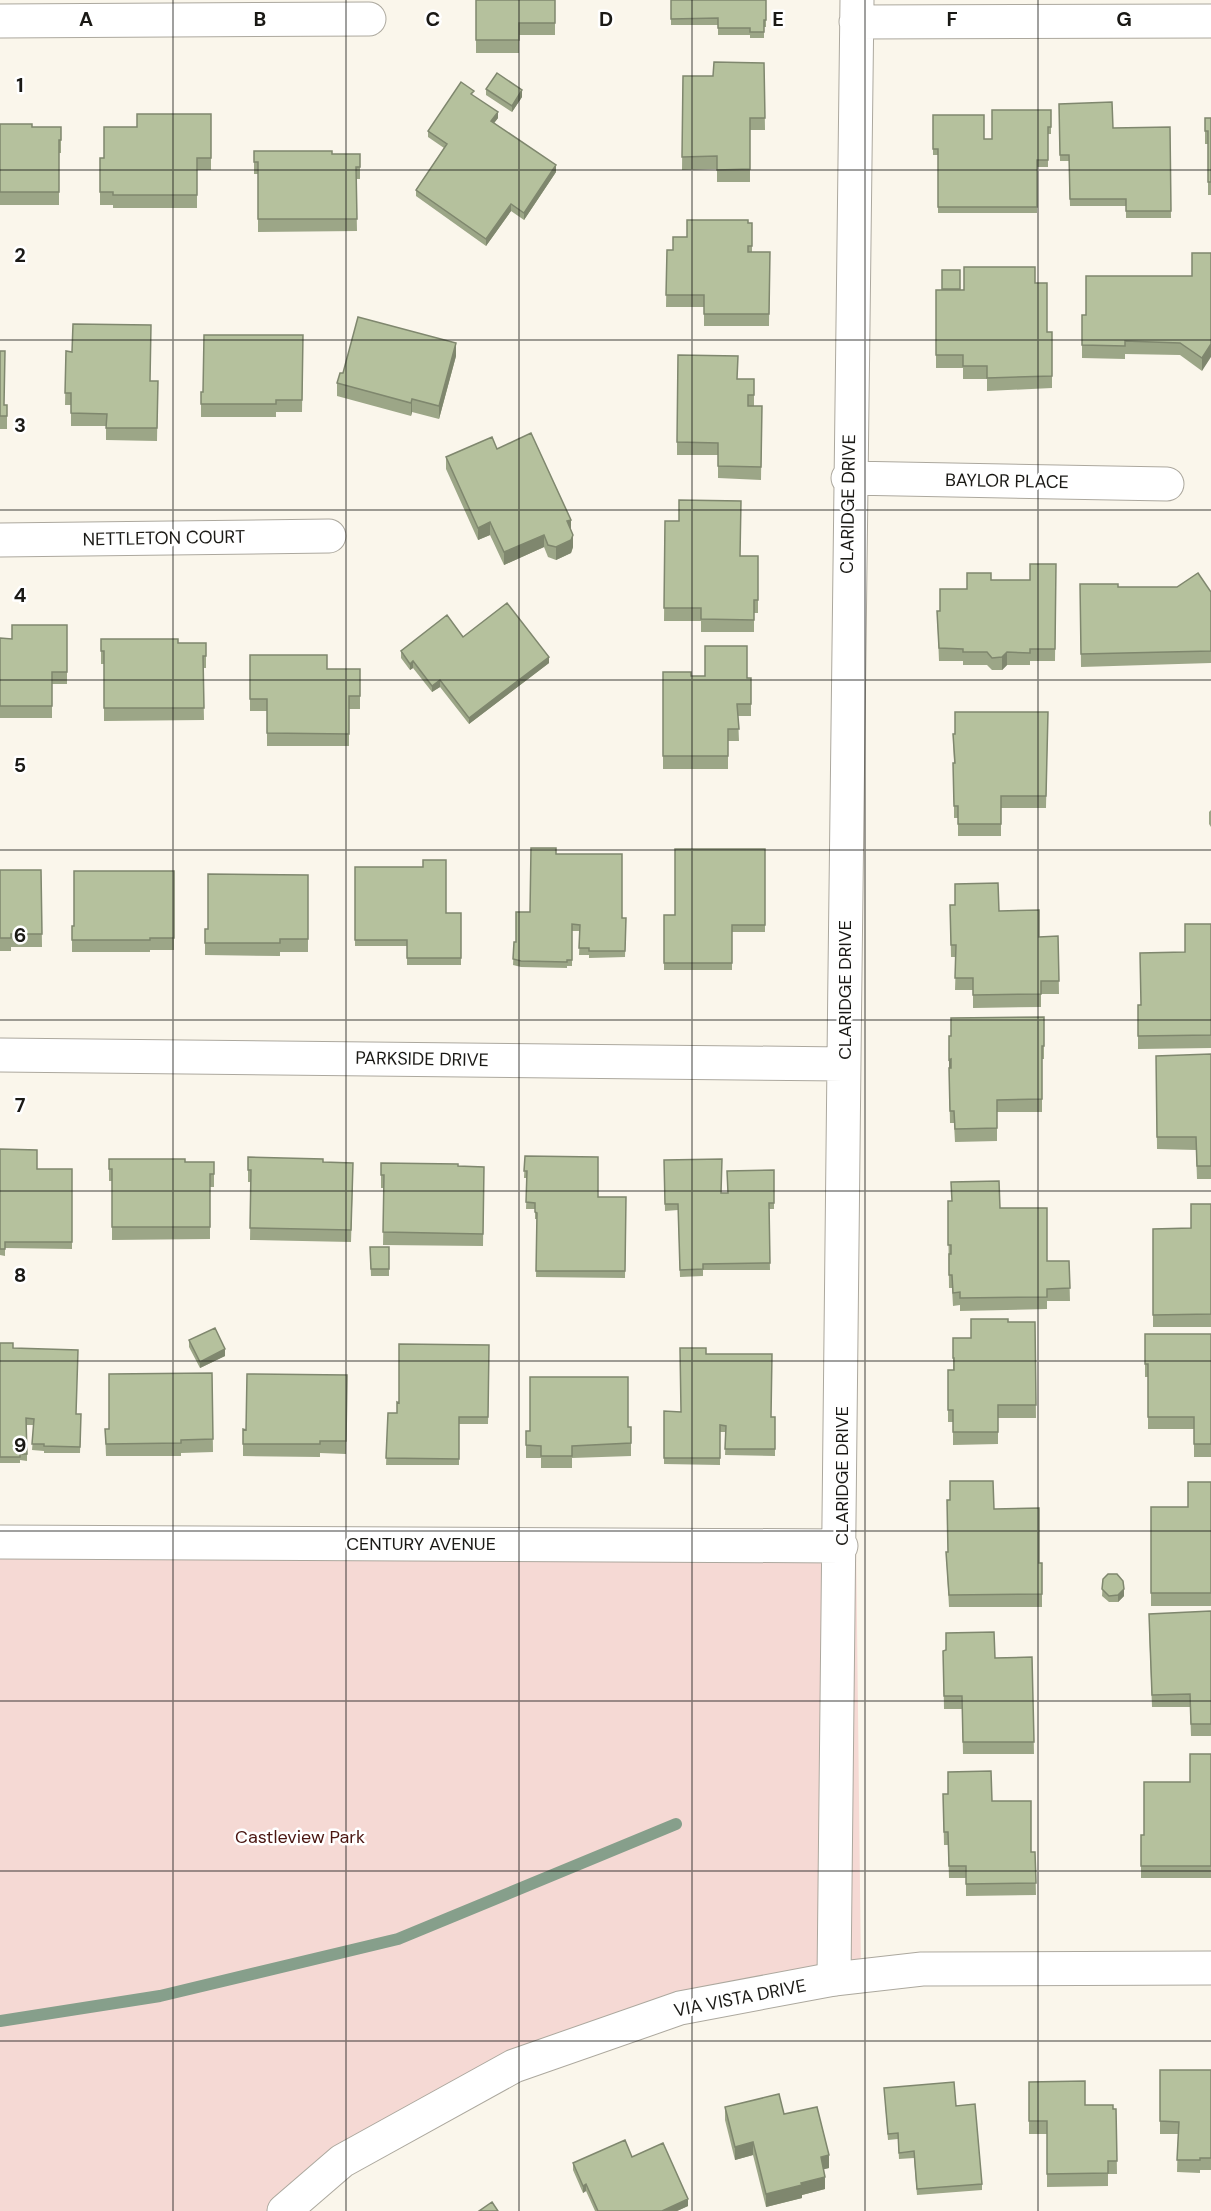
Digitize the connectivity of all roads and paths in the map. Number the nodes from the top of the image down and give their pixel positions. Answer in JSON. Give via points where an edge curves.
{"nodes":[{"id":1,"x":857,"y":11,"type":"edge"},
{"id":2,"x":369,"y":19,"type":"dead end"},
{"id":3,"x":0,"y":21,"type":"edge"},
{"id":4,"x":1211,"y":21,"type":"edge"},
{"id":5,"x":848,"y":478,"type":"junction"},
{"id":6,"x":1167,"y":484,"type":"dead end"},
{"id":7,"x":329,"y":536,"type":"dead end"},
{"id":8,"x":0,"y":540,"type":"edge"},
{"id":9,"x":0,"y":1055,"type":"edge"},
{"id":10,"x":844,"y":1064,"type":"junction"},
{"id":11,"x":0,"y":1542,"type":"edge"},
{"id":12,"x":841,"y":1546,"type":"junction"},
{"id":13,"x":1211,"y":1968,"type":"edge"},
{"id":14,"x":834,"y":1979,"type":"junction"},
{"id":15,"x":284,"y":2211,"type":"edge"}],
"edges":[{"from":1,"to":4,"type":"street"},
{"from":1,"to":5,"type":"street","name":"CLARIDGE DRIVE"},
{"from":2,"to":3,"type":"street"},
{"from":5,"to":6,"type":"street","name":"BAYLOR PLACE"},
{"from":5,"to":10,"type":"street","name":"CLARIDGE DRIVE"},
{"from":7,"to":8,"type":"street","name":"NETTLETON COURT"},
{"from":9,"to":10,"type":"street","name":"PARKSIDE DRIVE"},
{"from":10,"to":12,"type":"street","name":"CLARIDGE DRIVE"},
{"from":11,"to":12,"type":"street","name":"CENTURY AVENUE"},
{"from":12,"to":14,"type":"street","name":"CLARIDGE DRIVE"},
{"from":13,"to":14,"type":"street","name":"VIA VISTA DRIVE","via":[[922,1969]]},
{"from":14,"to":15,"type":"street","name":"VIA VISTA DRIVE","via":[[680,2008],[514,2066],[342,2161]]}]}
